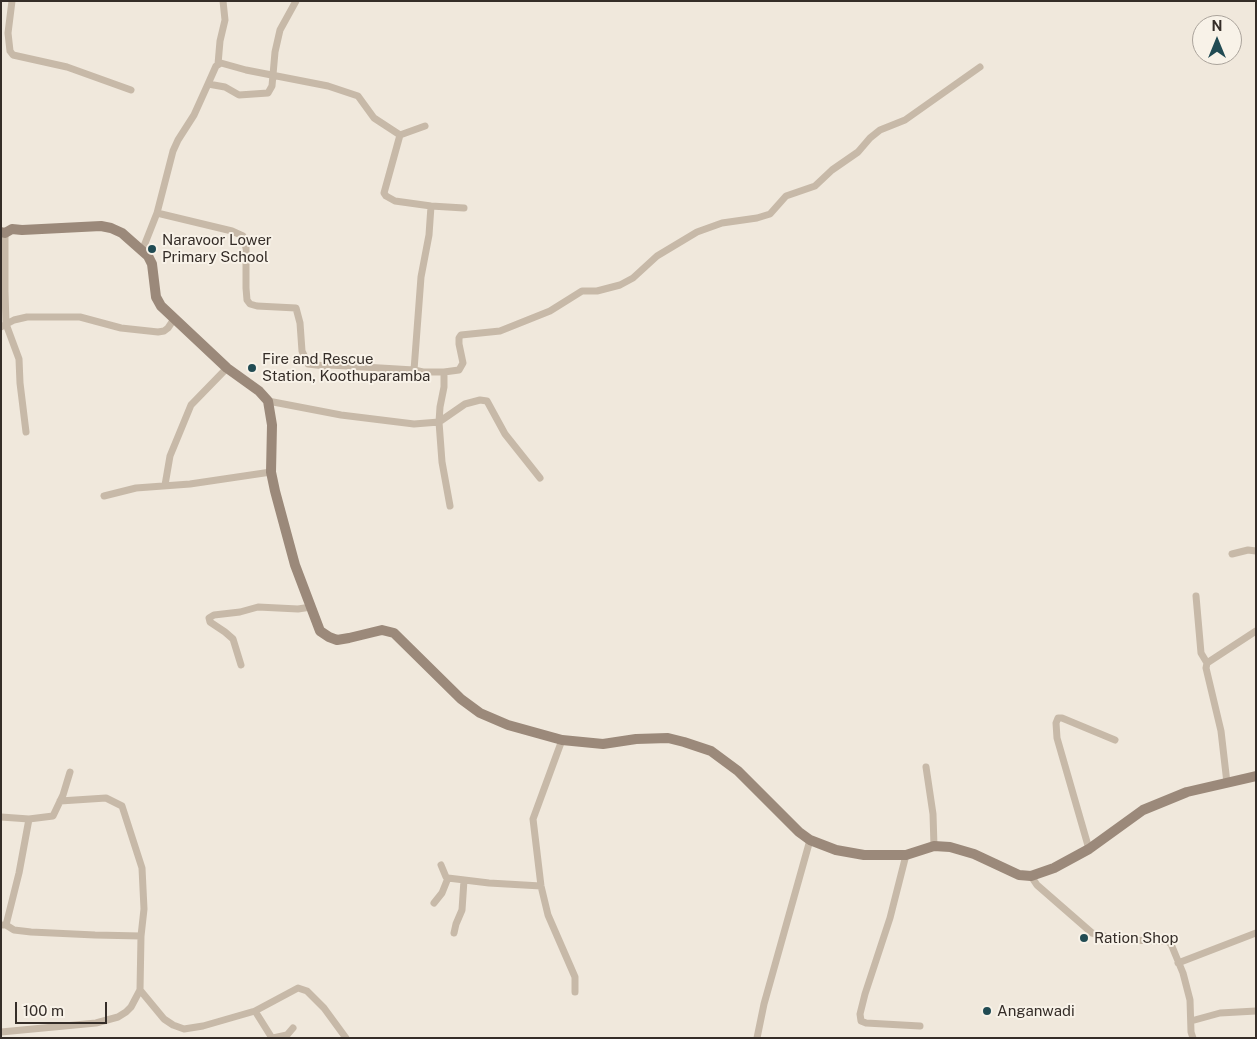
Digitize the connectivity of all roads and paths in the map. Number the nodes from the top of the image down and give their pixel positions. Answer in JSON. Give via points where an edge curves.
{"nodes":[{"id":1,"x":12,"y":1,"type":"edge"},
{"id":2,"x":223,"y":1,"type":"edge"},
{"id":3,"x":296,"y":1,"type":"edge"},
{"id":4,"x":218,"y":64,"type":"junction"},
{"id":5,"x":980,"y":67,"type":"dead end"},
{"id":6,"x":273,"y":75,"type":"junction"},
{"id":7,"x":208,"y":84,"type":"junction"},
{"id":8,"x":131,"y":90,"type":"dead end"},
{"id":9,"x":425,"y":126,"type":"dead end"},
{"id":10,"x":400,"y":135,"type":"junction"},
{"id":11,"x":431,"y":206,"type":"junction"},
{"id":12,"x":464,"y":208,"type":"dead end"},
{"id":13,"x":157,"y":213,"type":"junction"},
{"id":14,"x":3,"y":233,"type":"edge"},
{"id":15,"x":142,"y":250,"type":"junction"},
{"id":16,"x":3,"y":291,"type":"edge"},
{"id":17,"x":174,"y":319,"type":"junction"},
{"id":18,"x":4,"y":326,"type":"edge"},
{"id":19,"x":227,"y":368,"type":"junction"},
{"id":20,"x":414,"y":370,"type":"junction"},
{"id":21,"x":444,"y":372,"type":"junction"},
{"id":22,"x":268,"y":401,"type":"junction"},
{"id":23,"x":439,"y":422,"type":"junction"},
{"id":24,"x":26,"y":432,"type":"dead end"},
{"id":25,"x":271,"y":472,"type":"junction"},
{"id":26,"x":540,"y":478,"type":"dead end"},
{"id":27,"x":165,"y":486,"type":"junction"},
{"id":28,"x":104,"y":496,"type":"dead end"},
{"id":29,"x":450,"y":506,"type":"dead end"},
{"id":30,"x":1256,"y":551,"type":"edge"},
{"id":31,"x":1232,"y":554,"type":"dead end"},
{"id":32,"x":1196,"y":596,"type":"dead end"},
{"id":33,"x":311,"y":607,"type":"junction"},
{"id":34,"x":1256,"y":631,"type":"edge"},
{"id":35,"x":1207,"y":662,"type":"junction"},
{"id":36,"x":241,"y":665,"type":"dead end"},
{"id":37,"x":562,"y":740,"type":"junction"},
{"id":38,"x":1116,"y":740,"type":"dead end"},
{"id":39,"x":926,"y":767,"type":"dead end"},
{"id":40,"x":70,"y":772,"type":"dead end"},
{"id":41,"x":1256,"y":776,"type":"edge"},
{"id":42,"x":1227,"y":783,"type":"junction"},
{"id":43,"x":60,"y":801,"type":"junction"},
{"id":44,"x":1,"y":817,"type":"edge"},
{"id":45,"x":29,"y":819,"type":"junction"},
{"id":46,"x":810,"y":840,"type":"junction"},
{"id":47,"x":934,"y":846,"type":"junction"},
{"id":48,"x":1089,"y":849,"type":"junction"},
{"id":49,"x":906,"y":855,"type":"junction"},
{"id":50,"x":440,"y":865,"type":"dead end"},
{"id":51,"x":1031,"y":876,"type":"junction"},
{"id":52,"x":448,"y":878,"type":"junction"},
{"id":53,"x":464,"y":880,"type":"junction"},
{"id":54,"x":541,"y":886,"type":"junction"},
{"id":55,"x":434,"y":903,"type":"dead end"},
{"id":56,"x":4,"y":925,"type":"edge"},
{"id":57,"x":454,"y":933,"type":"dead end"},
{"id":58,"x":1256,"y":933,"type":"edge"},
{"id":59,"x":141,"y":936,"type":"junction"},
{"id":60,"x":1178,"y":963,"type":"junction"},
{"id":61,"x":140,"y":990,"type":"junction"},
{"id":62,"x":575,"y":992,"type":"dead end"},
{"id":63,"x":1256,"y":1010,"type":"edge"},
{"id":64,"x":255,"y":1011,"type":"junction"},
{"id":65,"x":1191,"y":1021,"type":"junction"},
{"id":66,"x":920,"y":1026,"type":"dead end"},
{"id":67,"x":293,"y":1028,"type":"dead end"},
{"id":68,"x":1,"y":1032,"type":"edge"},
{"id":69,"x":272,"y":1038,"type":"edge"},
{"id":70,"x":346,"y":1038,"type":"edge"},
{"id":71,"x":757,"y":1038,"type":"edge"},
{"id":72,"x":1193,"y":1038,"type":"edge"}],
"edges":[{"from":1,"to":8,"type":"street","via":[[8,33],[12,55],[66,67]]},
{"from":2,"to":4,"type":"street","via":[[225,20]]},
{"from":3,"to":6,"type":"street","via":[[280,30]]},
{"from":4,"to":6,"type":"street"},
{"from":4,"to":7,"type":"street"},
{"from":5,"to":21,"type":"street","via":[[905,120],[880,130],[815,186],[786,196],[770,214],[722,223],[698,232],[657,256],[633,278],[620,285],[582,291],[550,311],[500,331],[461,335],[462,366],[459,370]]},
{"from":6,"to":7,"type":"street","via":[[268,93],[239,95],[225,87]]},
{"from":6,"to":10,"type":"street","via":[[328,86],[358,96],[374,118]]},
{"from":7,"to":13,"type":"street","via":[[173,151]]},
{"from":9,"to":10,"type":"street"},
{"from":10,"to":11,"type":"street","via":[[384,193],[395,201]]},
{"from":11,"to":12,"type":"street"},
{"from":11,"to":20,"type":"street","via":[[421,277]]},
{"from":13,"to":15,"type":"street"},
{"from":13,"to":20,"type":"street","via":[[242,236],[246,248],[247,300],[257,306],[296,308],[302,351],[308,364]]},
{"from":14,"to":15,"type":"main road","via":[[12,229],[102,226],[122,233]]},
{"from":14,"to":16,"type":"street"},
{"from":15,"to":17,"type":"main road","via":[[152,264],[156,297]]},
{"from":16,"to":18,"type":"street"},
{"from":17,"to":18,"type":"street","via":[[168,328],[158,332],[121,328],[80,317],[27,317]]},
{"from":17,"to":19,"type":"main road"},
{"from":18,"to":24,"type":"street","via":[[19,359]]},
{"from":19,"to":22,"type":"main road"},
{"from":19,"to":27,"type":"street","via":[[191,405],[170,456]]},
{"from":20,"to":21,"type":"street"},
{"from":21,"to":23,"type":"street"},
{"from":22,"to":23,"type":"street","via":[[404,423]]},
{"from":22,"to":25,"type":"main road","via":[[272,425]]},
{"from":23,"to":26,"type":"street","via":[[465,404],[488,401],[505,434]]},
{"from":23,"to":29,"type":"street"},
{"from":25,"to":27,"type":"street"},
{"from":25,"to":33,"type":"main road","via":[[294,565]]},
{"from":27,"to":28,"type":"street","via":[[136,488]]},
{"from":30,"to":31,"type":"street"},
{"from":32,"to":35,"type":"street","via":[[1201,653]]},
{"from":33,"to":36,"type":"street","via":[[298,610],[258,607],[209,618],[233,640]]},
{"from":33,"to":37,"type":"main road","via":[[320,631],[329,637],[337,640],[382,630],[394,633],[470,707],[508,725]]},
{"from":34,"to":35,"type":"street"},
{"from":35,"to":42,"type":"street","via":[[1221,731]]},
{"from":37,"to":46,"type":"main road","via":[[603,744],[668,738],[711,751],[738,771]]},
{"from":37,"to":54,"type":"street","via":[[533,819]]},
{"from":38,"to":48,"type":"street","via":[[1062,718],[1058,718],[1056,723],[1057,738]]},
{"from":39,"to":47,"type":"street"},
{"from":40,"to":43,"type":"street"},
{"from":41,"to":42,"type":"main road"},
{"from":42,"to":48,"type":"main road","via":[[1187,792],[1143,810]]},
{"from":43,"to":45,"type":"street","via":[[53,816]]},
{"from":43,"to":59,"type":"street","via":[[106,798],[122,806],[142,868],[144,909]]},
{"from":44,"to":45,"type":"street"},
{"from":45,"to":56,"type":"street","via":[[23,856]]},
{"from":46,"to":49,"type":"main road","via":[[836,850],[864,855]]},
{"from":46,"to":71,"type":"street"},
{"from":47,"to":49,"type":"main road"},
{"from":47,"to":51,"type":"main road","via":[[974,854],[1019,875]]},
{"from":48,"to":51,"type":"main road"},
{"from":49,"to":66,"type":"street","via":[[860,1014],[861,1021],[866,1023]]},
{"from":50,"to":52,"type":"street"},
{"from":51,"to":60,"type":"street","via":[[1092,933],[1119,940],[1167,940]]},
{"from":52,"to":53,"type":"street"},
{"from":52,"to":55,"type":"street"},
{"from":53,"to":54,"type":"street"},
{"from":53,"to":57,"type":"street","via":[[462,910]]},
{"from":54,"to":62,"type":"street","via":[[548,915],[575,977]]},
{"from":56,"to":59,"type":"street","via":[[31,932]]},
{"from":58,"to":60,"type":"street"},
{"from":59,"to":61,"type":"street"},
{"from":60,"to":65,"type":"street","via":[[1190,1000]]},
{"from":61,"to":64,"type":"street","via":[[164,1019],[184,1029]]},
{"from":61,"to":68,"type":"street","via":[[131,1007],[118,1017],[96,1023]]},
{"from":63,"to":65,"type":"street","via":[[1220,1013]]},
{"from":64,"to":69,"type":"street"},
{"from":64,"to":70,"type":"street","via":[[298,988],[307,991],[324,1008]]},
{"from":65,"to":72,"type":"street"},
{"from":67,"to":69,"type":"street","via":[[287,1034]]}]}
